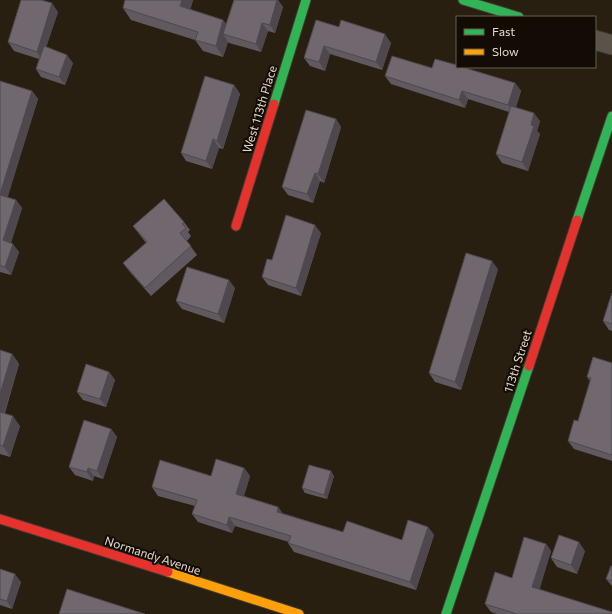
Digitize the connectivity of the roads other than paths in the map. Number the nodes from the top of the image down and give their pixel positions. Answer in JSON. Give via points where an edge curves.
{"nodes":[{"id":1,"x":306,"y":0,"type":"edge"},
{"id":2,"x":463,"y":0,"type":"edge"},
{"id":3,"x":516,"y":16,"type":"edge"},
{"id":4,"x":596,"y":40,"type":"edge"},
{"id":5,"x":612,"y":45,"type":"edge"},
{"id":6,"x":612,"y":116,"type":"edge"},
{"id":7,"x":236,"y":226,"type":"dead end"},
{"id":8,"x":0,"y":519,"type":"edge"},
{"id":9,"x":300,"y":614,"type":"edge"},
{"id":10,"x":446,"y":614,"type":"edge"}],
"edges":[{"from":1,"to":7,"type":"street","name":"West 113th Place"},
{"from":2,"to":3,"type":"street"},
{"from":4,"to":5,"type":"street"},
{"from":6,"to":10,"type":"street","name":"113th Street"},
{"from":8,"to":9,"type":"street","name":"Normandy Avenue"}]}
